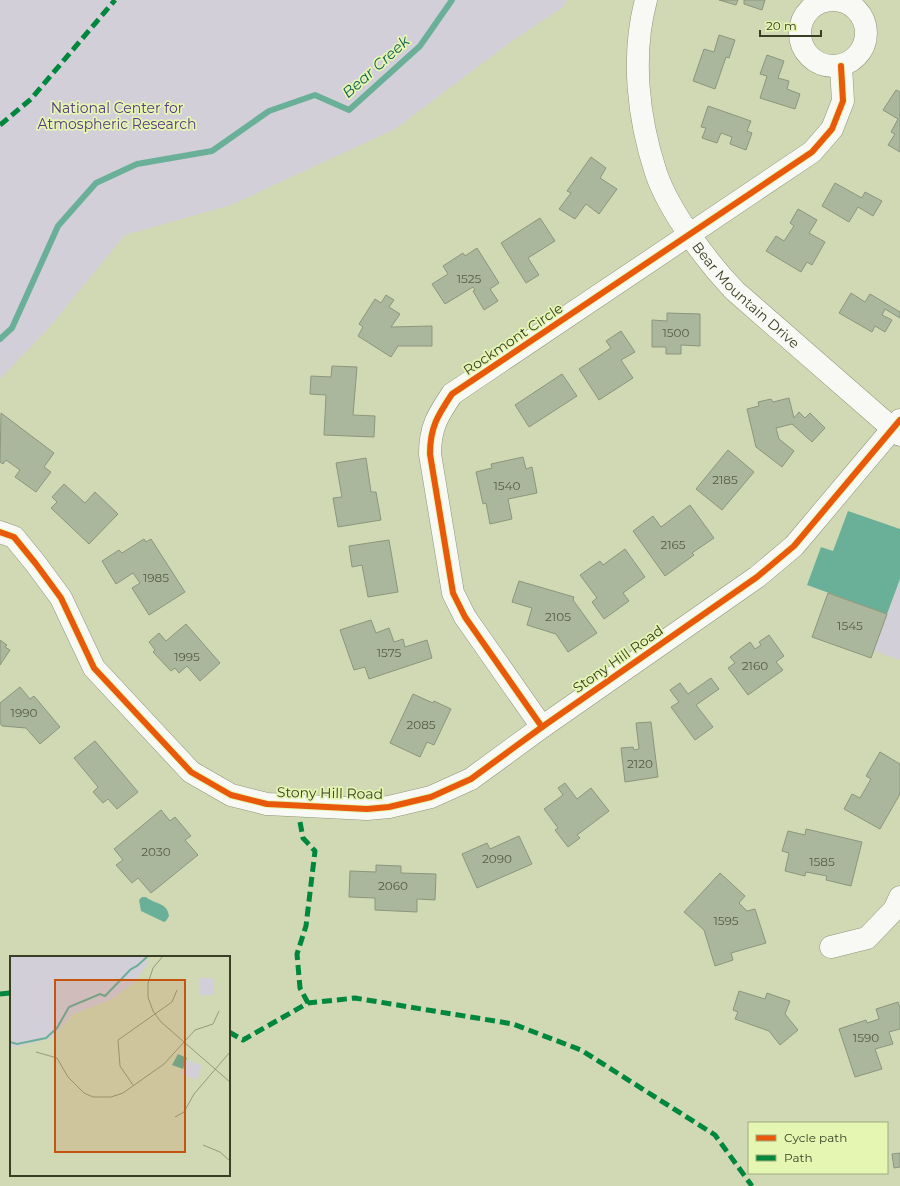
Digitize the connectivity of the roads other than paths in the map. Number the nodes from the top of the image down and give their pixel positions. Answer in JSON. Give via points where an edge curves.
{"nodes":[{"id":1,"x":646,"y":0,"type":"edge"},
{"id":2,"x":841,"y":66,"type":"dead end"},
{"id":3,"x":690,"y":234,"type":"junction"},
{"id":4,"x":897,"y":428,"type":"edge"},
{"id":5,"x":0,"y":532,"type":"edge"},
{"id":6,"x":542,"y":727,"type":"junction"},
{"id":7,"x":900,"y":897,"type":"edge"},
{"id":8,"x":831,"y":947,"type":"dead end"}],
"edges":[{"from":1,"to":3,"type":"street","name":"Bear Mountain Drive","via":[[641,19],[637,60],[642,116],[656,174]]},
{"from":2,"to":3,"type":"street","name":"Rockmont Circle","via":[[843,101],[832,129],[812,152]]},
{"from":3,"to":4,"type":"street","name":"Bear Mountain Drive","via":[[718,273],[735,291]]},
{"from":3,"to":6,"type":"street","name":"Rockmont Circle","via":[[452,394],[437,415],[430,440],[430,454],[453,593],[465,617]]},
{"from":4,"to":6,"type":"street","name":"Stony Hill Road","via":[[794,546],[757,577]]},
{"from":5,"to":6,"type":"street","name":"Stony Hill Road","via":[[14,537],[61,598],[94,668],[191,772],[231,795],[267,804],[367,809],[389,807],[431,797],[471,779]]},
{"from":7,"to":8,"type":"street","via":[[894,910],[867,938]]}]}
